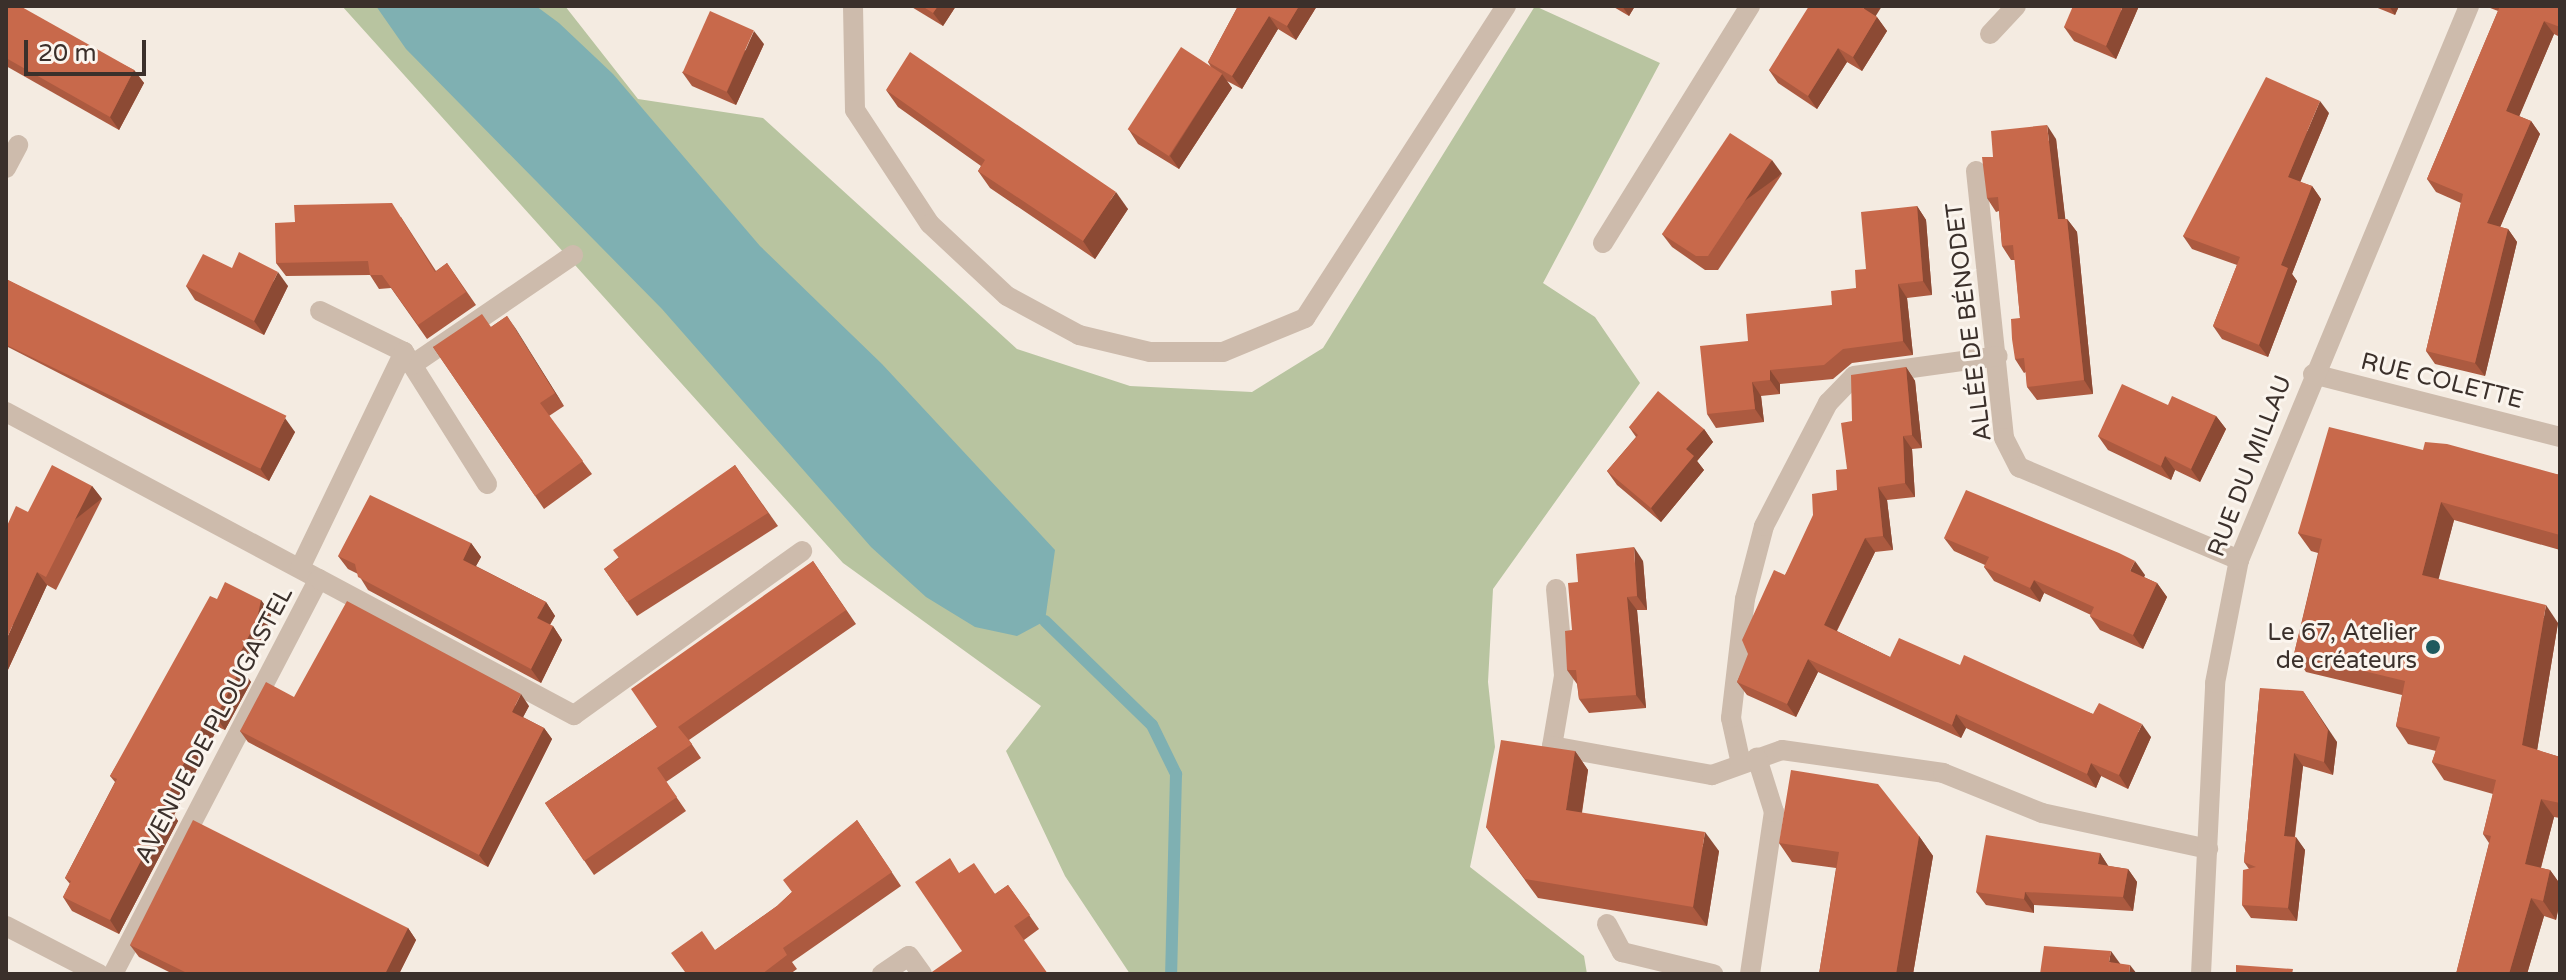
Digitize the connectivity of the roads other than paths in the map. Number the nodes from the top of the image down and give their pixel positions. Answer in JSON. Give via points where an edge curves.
{"nodes":[{"id":1,"x":853,"y":6,"type":"edge"},
{"id":2,"x":1506,"y":6,"type":"edge"},
{"id":3,"x":1750,"y":6,"type":"edge"},
{"id":4,"x":2016,"y":6,"type":"edge"},
{"id":5,"x":2469,"y":6,"type":"edge"},
{"id":6,"x":1990,"y":34,"type":"dead end"},
{"id":7,"x":18,"y":145,"type":"dead end"},
{"id":8,"x":6,"y":168,"type":"edge"},
{"id":9,"x":1976,"y":171,"type":"dead end"},
{"id":10,"x":1603,"y":243,"type":"dead end"},
{"id":11,"x":573,"y":255,"type":"dead end"},
{"id":12,"x":320,"y":311,"type":"dead end"},
{"id":13,"x":1998,"y":356,"type":"junction"},
{"id":14,"x":408,"y":358,"type":"junction"},
{"id":15,"x":2313,"y":374,"type":"junction"},
{"id":16,"x":7,"y":416,"type":"edge"},
{"id":17,"x":2560,"y":437,"type":"edge"},
{"id":18,"x":487,"y":484,"type":"dead end"},
{"id":19,"x":802,"y":551,"type":"dead end"},
{"id":20,"x":2239,"y":560,"type":"junction"},
{"id":21,"x":300,"y":568,"type":"junction"},
{"id":22,"x":319,"y":579,"type":"junction"},
{"id":23,"x":1556,"y":589,"type":"dead end"},
{"id":24,"x":1749,"y":761,"type":"junction"},
{"id":25,"x":2208,"y":849,"type":"junction"},
{"id":26,"x":1607,"y":924,"type":"dead end"},
{"id":27,"x":6,"y":926,"type":"edge"},
{"id":28,"x":99,"y":974,"type":"edge"},
{"id":29,"x":113,"y":974,"type":"edge"},
{"id":30,"x":882,"y":974,"type":"edge"},
{"id":31,"x":922,"y":974,"type":"edge"},
{"id":32,"x":1713,"y":974,"type":"edge"},
{"id":33,"x":1750,"y":974,"type":"edge"},
{"id":34,"x":2201,"y":974,"type":"edge"}],
"edges":[{"from":1,"to":2,"type":"street","via":[[855,110],[930,224],[1007,296],[1079,335],[1150,352],[1223,352],[1305,318]]},
{"from":3,"to":10,"type":"street"},
{"from":4,"to":6,"type":"street"},
{"from":5,"to":15,"type":"street","name":"RUE DU MILLAU"},
{"from":7,"to":8,"type":"street"},
{"from":9,"to":13,"type":"street","name":"ALLÉE DE BÉNODET"},
{"from":11,"to":14,"type":"street"},
{"from":12,"to":14,"type":"street"},
{"from":13,"to":20,"type":"street","name":"ALLÉE DE BÉNODET","via":[[2004,438],[2019,467]]},
{"from":13,"to":24,"type":"street","via":[[1854,376],[1828,403],[1764,526],[1745,599],[1731,718]]},
{"from":14,"to":18,"type":"street"},
{"from":14,"to":21,"type":"street"},
{"from":15,"to":17,"type":"street","name":"RUE COLETTE"},
{"from":15,"to":20,"type":"street","name":"RUE DU MILLAU"},
{"from":16,"to":21,"type":"street"},
{"from":19,"to":22,"type":"street","name":"AVENUE DE PLOUGASTEL","via":[[574,715]]},
{"from":20,"to":25,"type":"street","name":"RUE DU MILLAU","via":[[2215,683]]},
{"from":21,"to":22,"type":"street"},
{"from":22,"to":29,"type":"street","name":"AVENUE DE PLOUGASTEL"},
{"from":23,"to":24,"type":"street","via":[[1564,676],[1552,746],[1712,775]]},
{"from":24,"to":25,"type":"street","via":[[1782,750],[1943,773],[2042,813]]},
{"from":24,"to":33,"type":"street","via":[[1774,812]]},
{"from":25,"to":34,"type":"street","name":"RUE DU MILLAU"},
{"from":26,"to":32,"type":"street","via":[[1622,952]]},
{"from":27,"to":28,"type":"street"},
{"from":30,"to":31,"type":"street","via":[[909,956]]}]}
